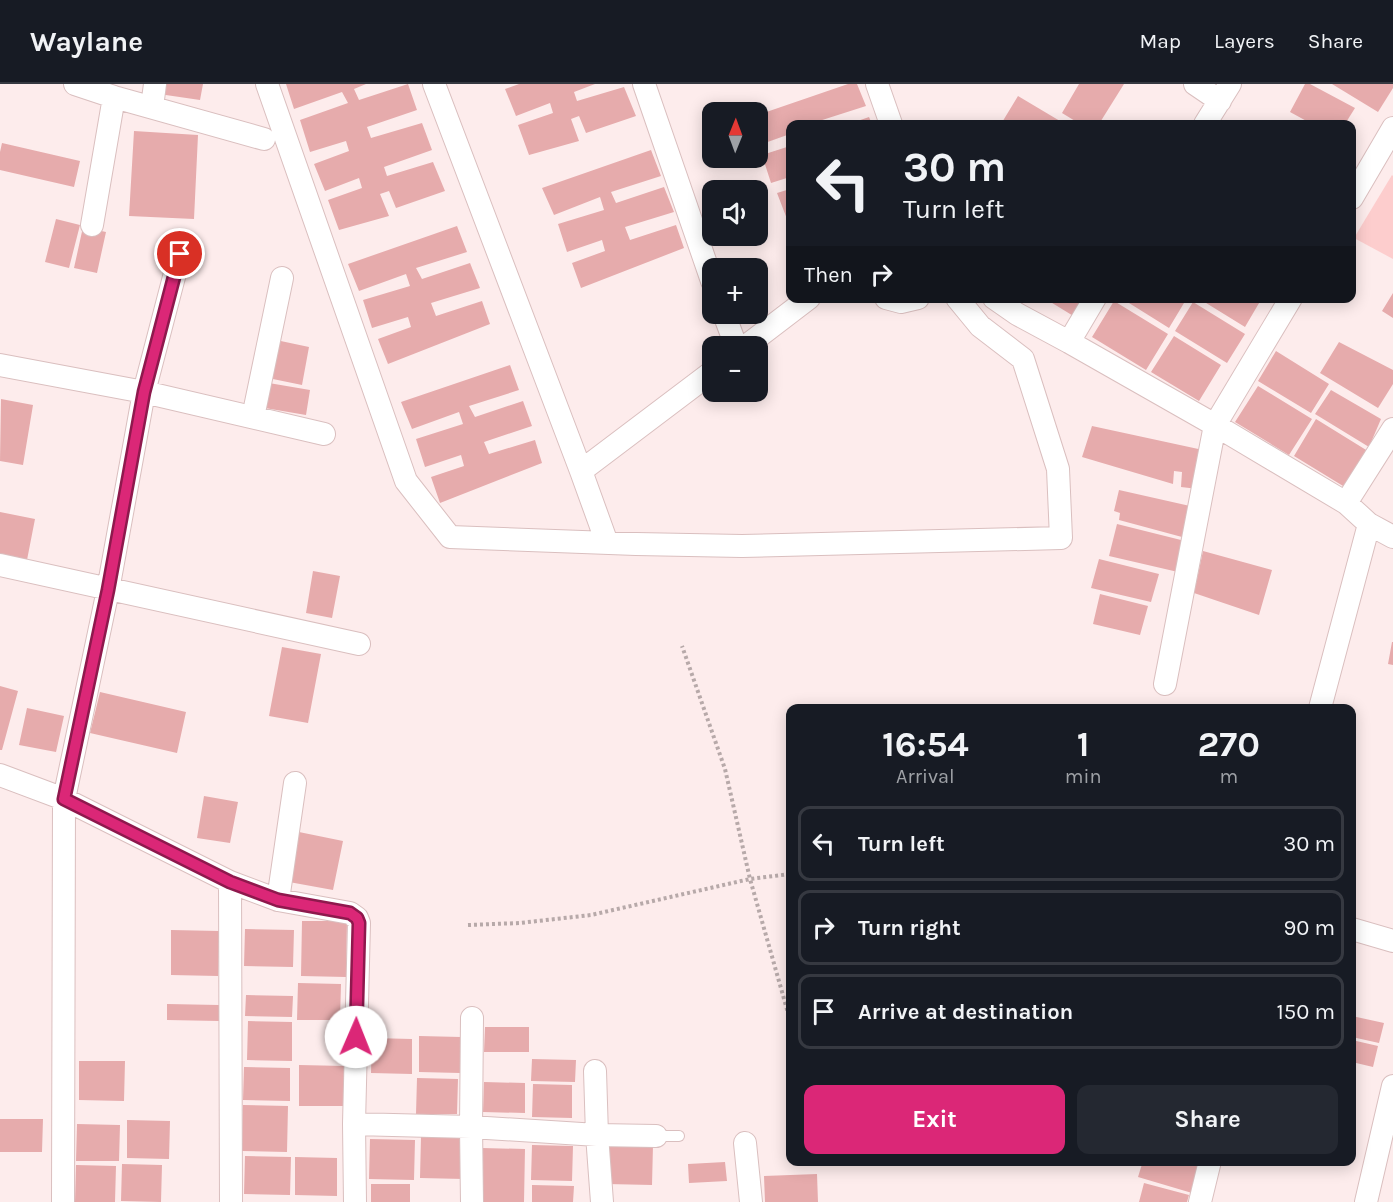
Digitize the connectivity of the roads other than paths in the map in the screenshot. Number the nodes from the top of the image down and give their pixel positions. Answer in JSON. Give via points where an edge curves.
{"nodes":[{"id":1,"x":155,"y":84,"type":"edge"},
{"id":2,"x":267,"y":84,"type":"edge"},
{"id":3,"x":434,"y":84,"type":"edge"},
{"id":4,"x":644,"y":84,"type":"edge"},
{"id":5,"x":877,"y":84,"type":"edge"},
{"id":6,"x":1195,"y":84,"type":"edge"},
{"id":7,"x":81,"y":85,"type":"edge"},
{"id":8,"x":1225,"y":92,"type":"edge"},
{"id":9,"x":114,"y":97,"type":"junction"},
{"id":10,"x":152,"y":107,"type":"junction"},
{"id":11,"x":890,"y":120,"type":"edge"},
{"id":12,"x":1208,"y":120,"type":"edge"},
{"id":13,"x":1393,"y":128,"type":"edge"},
{"id":14,"x":264,"y":139,"type":"dead end"},
{"id":15,"x":1356,"y":191,"type":"edge"},
{"id":16,"x":92,"y":225,"type":"dead end"},
{"id":17,"x":180,"y":254,"type":"dead end"},
{"id":18,"x":704,"y":258,"type":"edge"},
{"id":19,"x":282,"y":278,"type":"dead end"},
{"id":20,"x":803,"y":303,"type":"edge"},
{"id":21,"x":961,"y":303,"type":"edge"},
{"id":22,"x":1001,"y":303,"type":"edge"},
{"id":23,"x":1092,"y":303,"type":"edge"},
{"id":24,"x":1288,"y":303,"type":"edge"},
{"id":25,"x":759,"y":336,"type":"edge"},
{"id":26,"x":1069,"y":342,"type":"junction"},
{"id":27,"x":0,"y":365,"type":"edge"},
{"id":28,"x":702,"y":380,"type":"edge"},
{"id":29,"x":144,"y":392,"type":"junction"},
{"id":30,"x":253,"y":417,"type":"junction"},
{"id":31,"x":1215,"y":425,"type":"junction"},
{"id":32,"x":1393,"y":429,"type":"edge"},
{"id":33,"x":324,"y":434,"type":"dead end"},
{"id":34,"x":581,"y":471,"type":"junction"},
{"id":35,"x":1346,"y":503,"type":"junction"},
{"id":36,"x":1370,"y":524,"type":"junction"},
{"id":37,"x":1393,"y":537,"type":"edge"},
{"id":38,"x":607,"y":543,"type":"junction"},
{"id":39,"x":0,"y":565,"type":"edge"},
{"id":40,"x":108,"y":590,"type":"junction"},
{"id":41,"x":359,"y":644,"type":"dead end"},
{"id":42,"x":1165,"y":684,"type":"dead end"},
{"id":43,"x":1321,"y":704,"type":"edge"},
{"id":44,"x":0,"y":775,"type":"edge"},
{"id":45,"x":295,"y":783,"type":"dead end"},
{"id":46,"x":64,"y":799,"type":"junction"},
{"id":47,"x":230,"y":882,"type":"junction"},
{"id":48,"x":278,"y":900,"type":"junction"},
{"id":49,"x":1356,"y":930,"type":"edge"},
{"id":50,"x":1393,"y":941,"type":"edge"},
{"id":51,"x":472,"y":1018,"type":"dead end"},
{"id":52,"x":595,"y":1071,"type":"dead end"},
{"id":53,"x":1393,"y":1086,"type":"edge"},
{"id":54,"x":354,"y":1124,"type":"junction"},
{"id":55,"x":471,"y":1127,"type":"junction"},
{"id":56,"x":597,"y":1135,"type":"junction"},
{"id":57,"x":656,"y":1136,"type":"joint"},
{"id":58,"x":680,"y":1136,"type":"dead end"},
{"id":59,"x":745,"y":1143,"type":"dead end"},
{"id":60,"x":1209,"y":1166,"type":"edge"},
{"id":61,"x":63,"y":1202,"type":"edge"},
{"id":62,"x":231,"y":1202,"type":"edge"},
{"id":63,"x":355,"y":1202,"type":"edge"},
{"id":64,"x":472,"y":1202,"type":"edge"},
{"id":65,"x":602,"y":1202,"type":"edge"},
{"id":66,"x":751,"y":1202,"type":"edge"},
{"id":67,"x":1200,"y":1202,"type":"edge"},
{"id":68,"x":1366,"y":1202,"type":"edge"}],
"edges":[{"from":1,"to":10,"type":"street"},
{"from":2,"to":38,"type":"street","via":[[406,481],[450,537]]},
{"from":3,"to":34,"type":"street"},
{"from":4,"to":18,"type":"street"},
{"from":5,"to":11,"type":"street"},
{"from":6,"to":8,"type":"street"},
{"from":7,"to":9,"type":"street"},
{"from":8,"to":12,"type":"street"},
{"from":9,"to":10,"type":"street"},
{"from":9,"to":16,"type":"street"},
{"from":10,"to":14,"type":"street"},
{"from":13,"to":15,"type":"street"},
{"from":17,"to":29,"type":"street"},
{"from":19,"to":30,"type":"street"},
{"from":20,"to":25,"type":"street"},
{"from":21,"to":38,"type":"street","via":[[980,326],[1023,359],[1058,468],[1061,538],[742,546]]},
{"from":22,"to":26,"type":"street"},
{"from":23,"to":26,"type":"street"},
{"from":24,"to":31,"type":"street"},
{"from":26,"to":31,"type":"street"},
{"from":27,"to":29,"type":"street"},
{"from":28,"to":34,"type":"street"},
{"from":29,"to":30,"type":"street"},
{"from":29,"to":40,"type":"street"},
{"from":30,"to":33,"type":"street"},
{"from":31,"to":35,"type":"street"},
{"from":31,"to":42,"type":"street"},
{"from":32,"to":35,"type":"street"},
{"from":34,"to":38,"type":"street"},
{"from":35,"to":36,"type":"street"},
{"from":36,"to":37,"type":"street"},
{"from":36,"to":43,"type":"street"},
{"from":39,"to":40,"type":"street"},
{"from":40,"to":41,"type":"street"},
{"from":40,"to":46,"type":"street"},
{"from":44,"to":46,"type":"street"},
{"from":45,"to":48,"type":"street"},
{"from":46,"to":47,"type":"street"},
{"from":46,"to":61,"type":"street"},
{"from":47,"to":48,"type":"street"},
{"from":47,"to":62,"type":"street"},
{"from":48,"to":54,"type":"street","via":[[350,913],[359,923]]},
{"from":49,"to":50,"type":"street"},
{"from":51,"to":55,"type":"street"},
{"from":52,"to":56,"type":"street"},
{"from":53,"to":68,"type":"street"},
{"from":54,"to":55,"type":"street"},
{"from":54,"to":63,"type":"street"},
{"from":55,"to":56,"type":"street"},
{"from":55,"to":64,"type":"street"},
{"from":56,"to":57,"type":"street"},
{"from":56,"to":65,"type":"street"},
{"from":57,"to":58,"type":"lane"},
{"from":59,"to":66,"type":"street"},
{"from":60,"to":67,"type":"street"}]}
